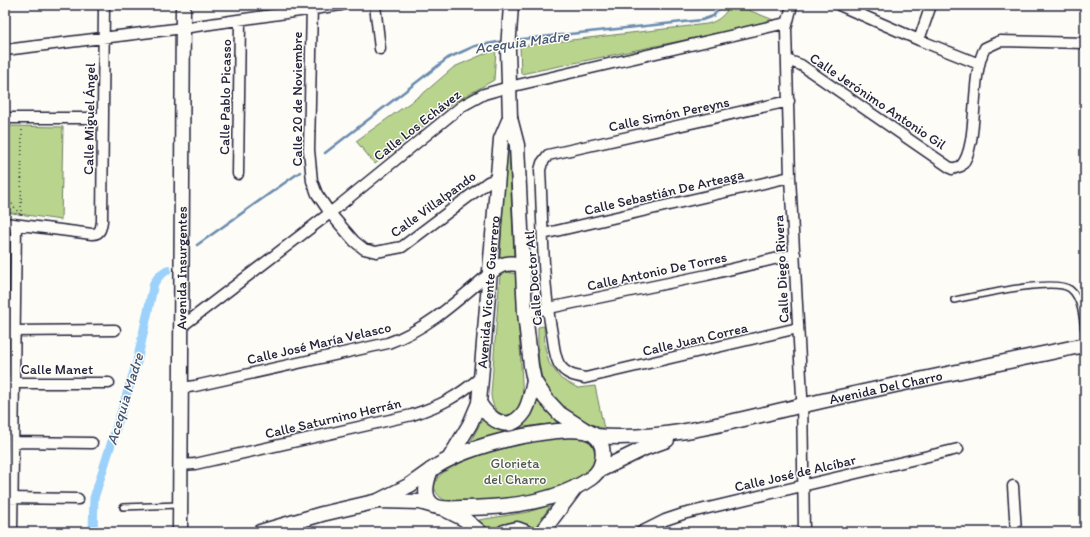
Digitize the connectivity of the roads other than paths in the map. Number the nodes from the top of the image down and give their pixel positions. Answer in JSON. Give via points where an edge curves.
{"nodes":[{"id":1,"x":104,"y":5,"type":"edge"},
{"id":2,"x":183,"y":5,"type":"edge"},
{"id":3,"x":341,"y":5,"type":"edge"},
{"id":4,"x":375,"y":5,"type":"edge"},
{"id":5,"x":511,"y":5,"type":"edge"},
{"id":6,"x":792,"y":5,"type":"edge"},
{"id":7,"x":839,"y":5,"type":"edge"},
{"id":8,"x":931,"y":5,"type":"edge"},
{"id":9,"x":312,"y":7,"type":"edge"},
{"id":10,"x":240,"y":20,"type":"junction"},
{"id":11,"x":786,"y":23,"type":"junction"},
{"id":12,"x":183,"y":28,"type":"junction"},
{"id":13,"x":104,"y":38,"type":"junction"},
{"id":14,"x":919,"y":40,"type":"junction"},
{"id":15,"x":1085,"y":43,"type":"edge"},
{"id":16,"x":380,"y":49,"type":"dead end"},
{"id":17,"x":5,"y":50,"type":"edge"},
{"id":18,"x":787,"y":60,"type":"junction"},
{"id":19,"x":979,"y":64,"type":"junction"},
{"id":20,"x":509,"y":87,"type":"junction"},
{"id":21,"x":789,"y":102,"type":"junction"},
{"id":22,"x":5,"y":118,"type":"edge"},
{"id":23,"x":103,"y":118,"type":"junction"},
{"id":24,"x":510,"y":118,"type":"junction"},
{"id":25,"x":555,"y":152,"type":"joint"},
{"id":26,"x":238,"y":174,"type":"dead end"},
{"id":27,"x":790,"y":177,"type":"junction"},
{"id":28,"x":497,"y":178,"type":"junction"},
{"id":29,"x":330,"y":213,"type":"junction"},
{"id":30,"x":5,"y":223,"type":"edge"},
{"id":31,"x":16,"y":225,"type":"junction"},
{"id":32,"x":543,"y":234,"type":"junction"},
{"id":33,"x":795,"y":254,"type":"junction"},
{"id":34,"x":523,"y":265,"type":"junction"},
{"id":35,"x":490,"y":272,"type":"junction"},
{"id":36,"x":954,"y":300,"type":"dead end"},
{"id":37,"x":547,"y":309,"type":"junction"},
{"id":38,"x":525,"y":313,"type":"junction"},
{"id":39,"x":181,"y":327,"type":"junction"},
{"id":40,"x":798,"y":328,"type":"junction"},
{"id":41,"x":115,"y":330,"type":"dead end"},
{"id":42,"x":14,"y":331,"type":"junction"},
{"id":43,"x":1085,"y":341,"type":"edge"},
{"id":44,"x":1085,"y":345,"type":"edge"},
{"id":45,"x":482,"y":376,"type":"junction"},
{"id":46,"x":598,"y":376,"type":"joint"},
{"id":47,"x":534,"y":381,"type":"junction"},
{"id":48,"x":9,"y":383,"type":"edge"},
{"id":49,"x":109,"y":383,"type":"dead end"},
{"id":50,"x":181,"y":388,"type":"junction"},
{"id":51,"x":479,"y":403,"type":"junction"},
{"id":52,"x":802,"y":405,"type":"junction"},
{"id":53,"x":688,"y":432,"type":"junction"},
{"id":54,"x":592,"y":434,"type":"junction"},
{"id":55,"x":13,"y":442,"type":"junction"},
{"id":56,"x":92,"y":443,"type":"dead end"},
{"id":57,"x":958,"y":449,"type":"dead end"},
{"id":58,"x":449,"y":459,"type":"junction"},
{"id":59,"x":180,"y":465,"type":"junction"},
{"id":60,"x":431,"y":470,"type":"junction"},
{"id":61,"x":600,"y":470,"type":"junction"},
{"id":62,"x":802,"y":485,"type":"junction"},
{"id":63,"x":576,"y":486,"type":"junction"},
{"id":64,"x":1013,"y":486,"type":"dead end"},
{"id":65,"x":9,"y":498,"type":"edge"},
{"id":66,"x":78,"y":499,"type":"dead end"},
{"id":67,"x":378,"y":501,"type":"junction"},
{"id":68,"x":180,"y":505,"type":"junction"},
{"id":69,"x":123,"y":507,"type":"dead end"},
{"id":70,"x":439,"y":507,"type":"junction"},
{"id":71,"x":12,"y":532,"type":"edge"},
{"id":72,"x":180,"y":532,"type":"edge"},
{"id":73,"x":260,"y":532,"type":"edge"},
{"id":74,"x":480,"y":532,"type":"edge"},
{"id":75,"x":504,"y":532,"type":"edge"},
{"id":76,"x":525,"y":532,"type":"edge"},
{"id":77,"x":542,"y":532,"type":"edge"},
{"id":78,"x":641,"y":532,"type":"edge"},
{"id":79,"x":804,"y":532,"type":"edge"},
{"id":80,"x":1016,"y":532,"type":"edge"}],
"edges":[{"from":1,"to":13,"type":"street","name":"Calle Miguel Ángel"},
{"from":2,"to":12,"type":"street","name":"Avenida Insurgentes"},
{"from":3,"to":9,"type":"street"},
{"from":4,"to":16,"type":"street"},
{"from":5,"to":20,"type":"street","name":"Avenida Vicente Guerrero","via":[[508,31]]},
{"from":6,"to":11,"type":"street","name":"Calle Diego Rivera"},
{"from":7,"to":14,"type":"street"},
{"from":8,"to":14,"type":"street"},
{"from":9,"to":10,"type":"street"},
{"from":9,"to":29,"type":"street","name":"Calle 20 de Noviembre","via":[[310,165],[317,194]]},
{"from":10,"to":12,"type":"street"},
{"from":10,"to":26,"type":"street","name":"Calle Pablo Picasso"},
{"from":11,"to":18,"type":"street","name":"Calle Diego Rivera"},
{"from":11,"to":20,"type":"street","name":"Calle Los Echávez"},
{"from":12,"to":13,"type":"street"},
{"from":12,"to":39,"type":"street","name":"Avenida Insurgentes"},
{"from":13,"to":17,"type":"street"},
{"from":13,"to":23,"type":"street","name":"Calle Miguel Ángel"},
{"from":14,"to":19,"type":"street"},
{"from":15,"to":19,"type":"street","via":[[1000,40],[985,48]]},
{"from":18,"to":19,"type":"street","name":"Calle Jerónimo Antonio Gil","via":[[801,65],[952,169],[961,166],[969,152]]},
{"from":18,"to":21,"type":"street","name":"Calle Diego Rivera"},
{"from":20,"to":24,"type":"street","name":"Avenida Vicente Guerrero"},
{"from":20,"to":29,"type":"street","name":"Calle Los Echávez","via":[[484,94],[462,106]]},
{"from":21,"to":25,"type":"street","name":"Calle Simón Pereyns"},
{"from":21,"to":27,"type":"street","name":"Calle Diego Rivera"},
{"from":22,"to":23,"type":"street"},
{"from":23,"to":31,"type":"street","name":"Calle Miguel Ángel","via":[[102,222],[98,232],[85,234]]},
{"from":24,"to":28,"type":"street","name":"Avenida Vicente Guerrero","via":[[501,139]]},
{"from":24,"to":34,"type":"street","name":"Avenida Vicente Guerrero","via":[[517,146]]},
{"from":25,"to":32,"type":"street","name":"Calle Doctor Atl","via":[[544,158],[540,170]]},
{"from":27,"to":32,"type":"street","name":"Calle Sebastián De Arteaga"},
{"from":27,"to":33,"type":"street","name":"Calle Diego Rivera"},
{"from":28,"to":29,"type":"street","name":"Calle Villalpando","via":[[488,182],[407,244],[394,250],[376,252],[364,248],[354,241]]},
{"from":28,"to":35,"type":"street","name":"Avenida Vicente Guerrero"},
{"from":29,"to":39,"type":"street","name":"Calle Los Echávez"},
{"from":30,"to":31,"type":"street"},
{"from":31,"to":42,"type":"street"},
{"from":32,"to":37,"type":"street","name":"Calle Doctor Atl"},
{"from":33,"to":37,"type":"street","name":"Calle Antonio De Torres"},
{"from":33,"to":40,"type":"street","name":"Calle Diego Rivera"},
{"from":34,"to":35,"type":"street","via":[[506,263]]},
{"from":34,"to":38,"type":"street","name":"Avenida Vicente Guerrero"},
{"from":35,"to":45,"type":"street","name":"Avenida Vicente Guerrero"},
{"from":35,"to":50,"type":"street","name":"Calle José María Velasco","via":[[453,304],[404,337],[388,343]]},
{"from":36,"to":43,"type":"lane","via":[[1046,284],[1064,286],[1070,289],[1078,303]]},
{"from":37,"to":38,"type":"street","name":"Calle Antonio De Torres"},
{"from":37,"to":46,"type":"street","name":"Calle Doctor Atl","via":[[559,364],[567,373],[576,377]]},
{"from":38,"to":47,"type":"street","name":"Avenida Vicente Guerrero"},
{"from":39,"to":50,"type":"street","name":"Avenida Insurgentes"},
{"from":40,"to":46,"type":"street","name":"Calle Juan Correa"},
{"from":40,"to":52,"type":"street","name":"Calle Diego Rivera"},
{"from":41,"to":42,"type":"street"},
{"from":42,"to":48,"type":"street"},
{"from":44,"to":52,"type":"street","name":"Avenida Del Charro"},
{"from":45,"to":51,"type":"street","name":"Avenida Vicente Guerrero"},
{"from":45,"to":59,"type":"street","name":"Calle Saturnino Herrán","via":[[460,395],[412,415],[195,464]]},
{"from":47,"to":51,"type":"street","via":[[525,410],[515,420],[497,422],[486,414]]},
{"from":47,"to":54,"type":"street","name":"Avenida Vicente Guerrero","via":[[560,414]]},
{"from":48,"to":49,"type":"street","name":"Calle Manet"},
{"from":48,"to":55,"type":"street"},
{"from":50,"to":59,"type":"street","name":"Avenida Insurgentes"},
{"from":51,"to":58,"type":"street","name":"Avenida Vicente Guerrero"},
{"from":52,"to":53,"type":"street","name":"Avenida Del Charro"},
{"from":52,"to":62,"type":"street","name":"Calle Diego Rivera"},
{"from":53,"to":54,"type":"street","name":"Avenida Del Charro","via":[[634,438]]},
{"from":53,"to":61,"type":"street","name":"Avenida Del Charro","via":[[645,448]]},
{"from":54,"to":58,"type":"street","name":"Avenida Del Charro","via":[[571,430],[525,435]]},
{"from":54,"to":61,"type":"street","via":[[600,443],[603,455]]},
{"from":55,"to":56,"type":"street"},
{"from":55,"to":65,"type":"street"},
{"from":57,"to":62,"type":"street","name":"Calle José de Alcíbar"},
{"from":58,"to":60,"type":"street"},
{"from":59,"to":68,"type":"street","name":"Avenida Insurgentes"},
{"from":60,"to":67,"type":"street","via":[[410,485]]},
{"from":60,"to":70,"type":"street","via":[[426,491],[428,498]]},
{"from":61,"to":63,"type":"street","name":"Avenida Del Charro","via":[[592,478]]},
{"from":62,"to":78,"type":"street","name":"Calle José de Alcíbar","via":[[683,514]]},
{"from":62,"to":79,"type":"street","name":"Calle Diego Rivera"},
{"from":63,"to":70,"type":"street","name":"Avenida Del Charro","via":[[553,496],[518,504],[486,508]]},
{"from":63,"to":77,"type":"street"},
{"from":64,"to":80,"type":"street"},
{"from":65,"to":66,"type":"street"},
{"from":65,"to":71,"type":"street"},
{"from":67,"to":70,"type":"street","via":[[420,502]]},
{"from":67,"to":73,"type":"street"},
{"from":68,"to":69,"type":"lane"},
{"from":68,"to":72,"type":"street","name":"Avenida Insurgentes"},
{"from":70,"to":74,"type":"street","via":[[464,519]]},
{"from":75,"to":76,"type":"street","via":[[518,528]]}]}
